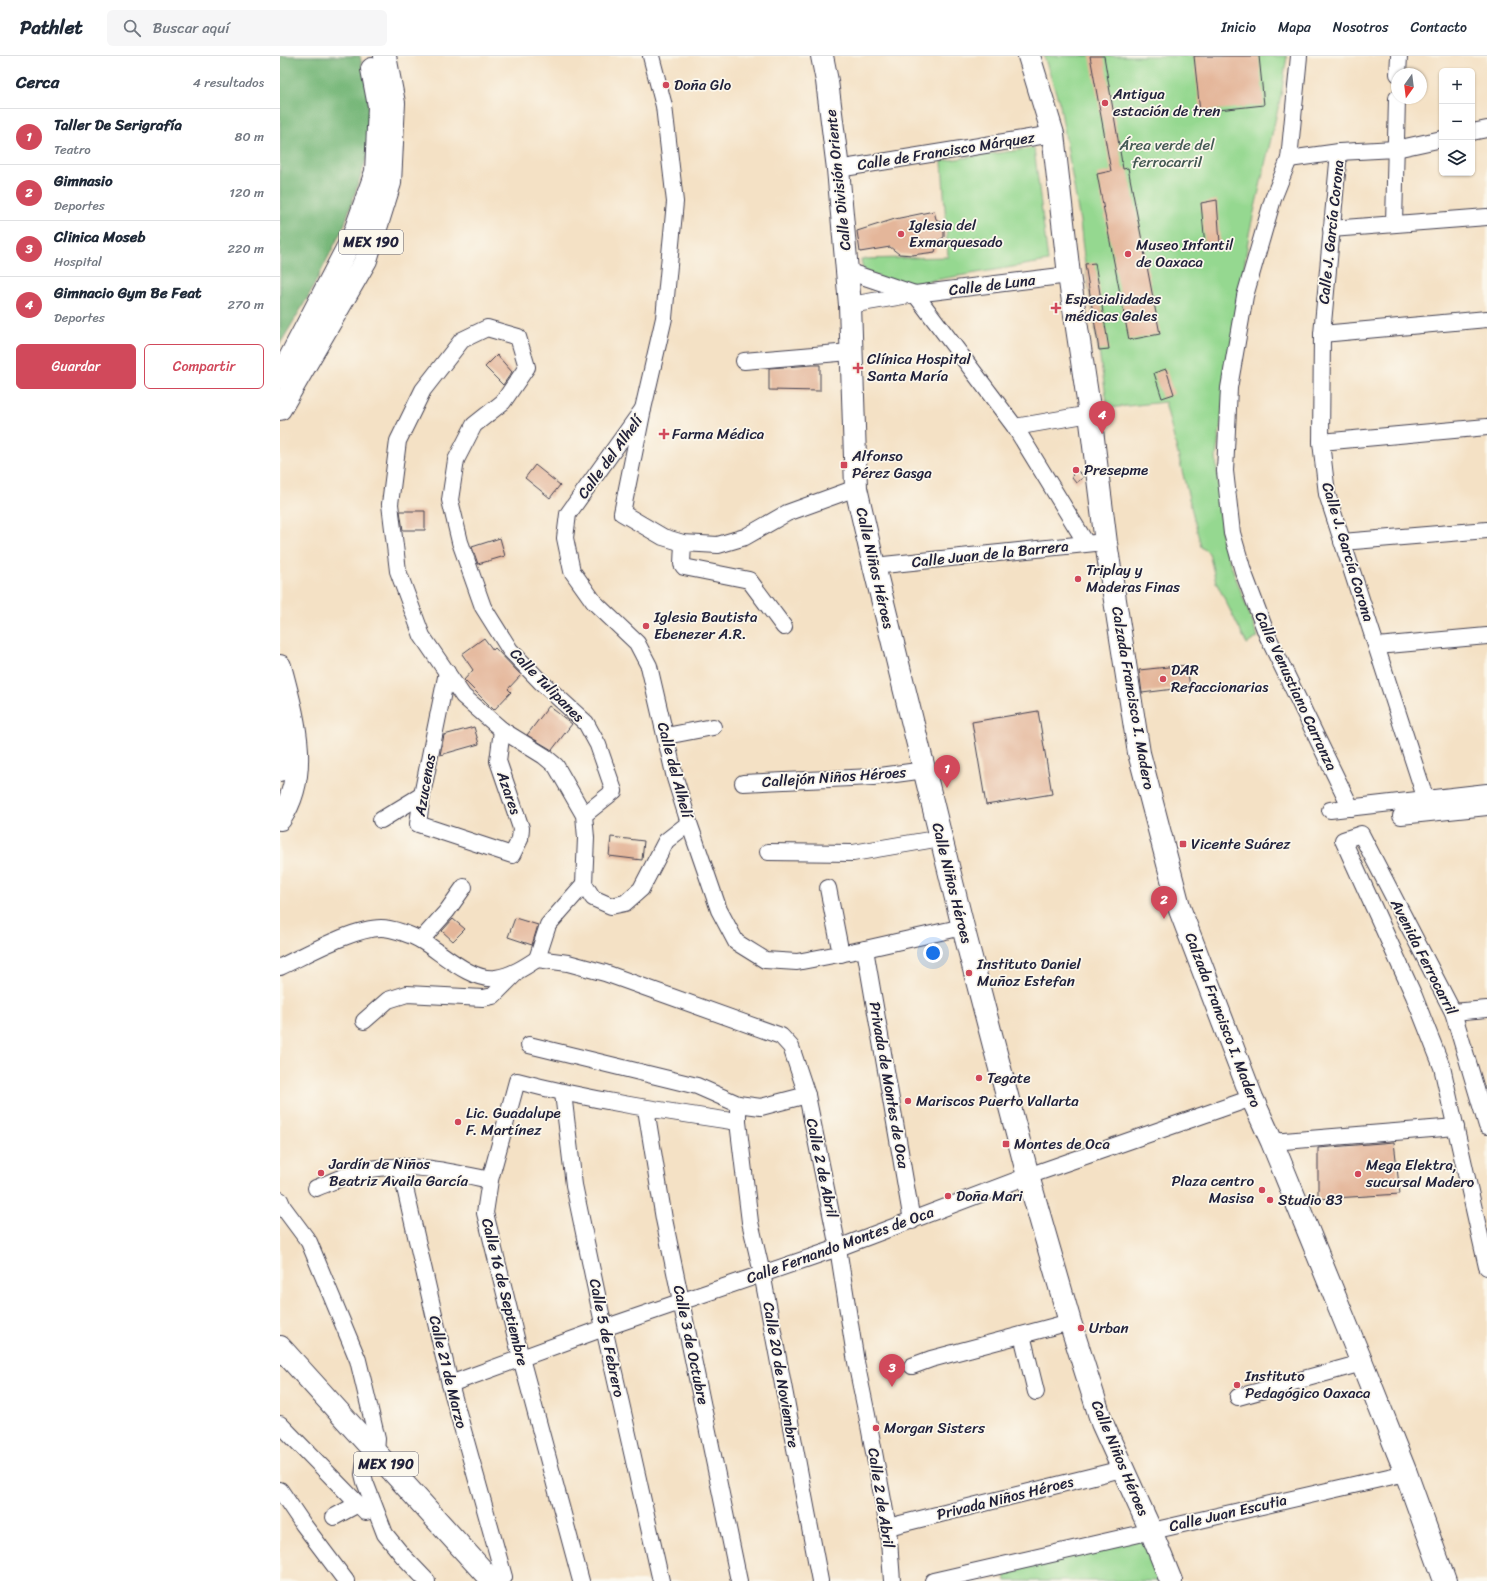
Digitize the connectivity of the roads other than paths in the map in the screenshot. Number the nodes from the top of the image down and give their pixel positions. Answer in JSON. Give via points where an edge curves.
{"nodes":[{"id":1,"x":370,"y":56,"type":"edge"},
{"id":2,"x":385,"y":56,"type":"edge"},
{"id":3,"x":651,"y":56,"type":"edge"},
{"id":4,"x":822,"y":56,"type":"edge"},
{"id":5,"x":1028,"y":56,"type":"edge"},
{"id":6,"x":1299,"y":56,"type":"edge"},
{"id":7,"x":1399,"y":56,"type":"edge"},
{"id":8,"x":1398,"y":68,"type":"edge"},
{"id":9,"x":1397,"y":104,"type":"edge"},
{"id":10,"x":1487,"y":129,"type":"edge"},
{"id":11,"x":1475,"y":131,"type":"edge"},
{"id":12,"x":1053,"y":134,"type":"junction"},
{"id":13,"x":1439,"y":140,"type":"edge"},
{"id":14,"x":1396,"y":149,"type":"junction"},
{"id":15,"x":1339,"y":152,"type":"junction"},
{"id":16,"x":1289,"y":159,"type":"junction"},
{"id":17,"x":838,"y":169,"type":"junction"},
{"id":18,"x":1487,"y":217,"type":"edge"},
{"id":19,"x":1394,"y":224,"type":"junction"},
{"id":20,"x":1331,"y":229,"type":"junction"},
{"id":21,"x":847,"y":271,"type":"junction"},
{"id":22,"x":1069,"y":275,"type":"junction"},
{"id":23,"x":915,"y":294,"type":"junction"},
{"id":24,"x":850,"y":305,"type":"junction"},
{"id":25,"x":1487,"y":319,"type":"edge"},
{"id":26,"x":1322,"y":334,"type":"junction"},
{"id":27,"x":850,"y":352,"type":"junction"},
{"id":28,"x":744,"y":361,"type":"dead end"},
{"id":29,"x":280,"y":377,"type":"edge"},
{"id":30,"x":280,"y":409,"type":"edge"},
{"id":31,"x":644,"y":409,"type":"junction"},
{"id":32,"x":1090,"y":414,"type":"junction"},
{"id":33,"x":1015,"y":427,"type":"junction"},
{"id":34,"x":1487,"y":427,"type":"edge"},
{"id":35,"x":1321,"y":442,"type":"junction"},
{"id":36,"x":856,"y":488,"type":"junction"},
{"id":37,"x":1487,"y":530,"type":"edge"},
{"id":38,"x":1342,"y":542,"type":"junction"},
{"id":39,"x":683,"y":543,"type":"junction"},
{"id":40,"x":1096,"y":543,"type":"junction"},
{"id":41,"x":874,"y":566,"type":"junction"},
{"id":42,"x":784,"y":627,"type":"dead end"},
{"id":43,"x":1487,"y":636,"type":"edge"},
{"id":44,"x":1487,"y":642,"type":"edge"},
{"id":45,"x":1377,"y":646,"type":"junction"},
{"id":46,"x":280,"y":666,"type":"edge"},
{"id":47,"x":447,"y":672,"type":"junction"},
{"id":48,"x":280,"y":726,"type":"edge"},
{"id":49,"x":713,"y":727,"type":"dead end"},
{"id":50,"x":502,"y":730,"type":"junction"},
{"id":51,"x":666,"y":736,"type":"junction"},
{"id":52,"x":280,"y":770,"type":"edge"},
{"id":53,"x":925,"y":770,"type":"junction"},
{"id":54,"x":743,"y":783,"type":"dead end"},
{"id":55,"x":1487,"y":792,"type":"edge"},
{"id":56,"x":422,"y":795,"type":"junction"},
{"id":57,"x":1426,"y":800,"type":"junction"},
{"id":58,"x":1487,"y":807,"type":"edge"},
{"id":59,"x":1351,"y":808,"type":"junction"},
{"id":60,"x":1330,"y":810,"type":"dead end"},
{"id":61,"x":584,"y":815,"type":"junction"},
{"id":62,"x":1401,"y":816,"type":"dead end"},
{"id":63,"x":280,"y":820,"type":"edge"},
{"id":64,"x":381,"y":820,"type":"dead end"},
{"id":65,"x":689,"y":823,"type":"junction"},
{"id":66,"x":941,"y":838,"type":"junction"},
{"id":67,"x":768,"y":852,"type":"dead end"},
{"id":68,"x":512,"y":855,"type":"joint"},
{"id":69,"x":584,"y":884,"type":"junction"},
{"id":70,"x":464,"y":887,"type":"dead end"},
{"id":71,"x":828,"y":888,"type":"dead end"},
{"id":72,"x":963,"y":926,"type":"junction"},
{"id":73,"x":421,"y":940,"type":"junction"},
{"id":74,"x":865,"y":949,"type":"junction"},
{"id":75,"x":841,"y":954,"type":"junction"},
{"id":76,"x":537,"y":960,"type":"junction"},
{"id":77,"x":280,"y":967,"type":"edge"},
{"id":78,"x":518,"y":971,"type":"junction"},
{"id":79,"x":1487,"y":1008,"type":"edge"},
{"id":80,"x":1453,"y":1012,"type":"junction"},
{"id":81,"x":364,"y":1021,"type":"dead end"},
{"id":82,"x":529,"y":1045,"type":"dead end"},
{"id":83,"x":563,"y":1093,"type":"junction"},
{"id":84,"x":807,"y":1096,"type":"junction"},
{"id":85,"x":1252,"y":1098,"type":"junction"},
{"id":86,"x":738,"y":1104,"type":"junction"},
{"id":87,"x":646,"y":1109,"type":"junction"},
{"id":88,"x":738,"y":1122,"type":"junction"},
{"id":89,"x":1487,"y":1125,"type":"edge"},
{"id":90,"x":1456,"y":1127,"type":"junction"},
{"id":91,"x":1272,"y":1142,"type":"junction"},
{"id":92,"x":400,"y":1166,"type":"junction"},
{"id":93,"x":1028,"y":1176,"type":"junction"},
{"id":94,"x":490,"y":1180,"type":"junction"},
{"id":95,"x":316,"y":1188,"type":"dead end"},
{"id":96,"x":280,"y":1200,"type":"edge"},
{"id":97,"x":912,"y":1221,"type":"junction"},
{"id":98,"x":838,"y":1248,"type":"junction"},
{"id":99,"x":1487,"y":1267,"type":"edge"},
{"id":100,"x":762,"y":1273,"type":"junction"},
{"id":101,"x":682,"y":1302,"type":"junction"},
{"id":102,"x":1070,"y":1322,"type":"junction"},
{"id":103,"x":604,"y":1328,"type":"junction"},
{"id":104,"x":1022,"y":1335,"type":"junction"},
{"id":105,"x":280,"y":1347,"type":"edge"},
{"id":106,"x":521,"y":1358,"type":"junction"},
{"id":107,"x":1362,"y":1363,"type":"junction"},
{"id":108,"x":912,"y":1366,"type":"dead end"},
{"id":109,"x":280,"y":1369,"type":"edge"},
{"id":110,"x":450,"y":1384,"type":"junction"},
{"id":111,"x":1036,"y":1392,"type":"dead end"},
{"id":112,"x":1238,"y":1397,"type":"dead end"},
{"id":113,"x":280,"y":1424,"type":"edge"},
{"id":114,"x":370,"y":1458,"type":"junction"},
{"id":115,"x":1122,"y":1469,"type":"junction"},
{"id":116,"x":1406,"y":1473,"type":"junction"},
{"id":117,"x":280,"y":1490,"type":"edge"},
{"id":118,"x":358,"y":1504,"type":"junction"},
{"id":119,"x":334,"y":1517,"type":"dead end"},
{"id":120,"x":888,"y":1528,"type":"junction"},
{"id":121,"x":1151,"y":1531,"type":"junction"},
{"id":122,"x":385,"y":1534,"type":"junction"},
{"id":123,"x":498,"y":1579,"type":"edge"},
{"id":124,"x":346,"y":1581,"type":"edge"},
{"id":125,"x":427,"y":1581,"type":"edge"},
{"id":126,"x":473,"y":1581,"type":"edge"},
{"id":127,"x":581,"y":1581,"type":"edge"},
{"id":128,"x":661,"y":1581,"type":"edge"},
{"id":129,"x":739,"y":1581,"type":"edge"},
{"id":130,"x":820,"y":1581,"type":"edge"},
{"id":131,"x":892,"y":1581,"type":"edge"},
{"id":132,"x":933,"y":1581,"type":"edge"},
{"id":133,"x":1171,"y":1581,"type":"edge"},
{"id":134,"x":1445,"y":1581,"type":"edge"}],
"edges":[{"from":1,"to":29,"type":"main road","number":"MEX 190","via":[[379,106],[376,172],[353,237]]},
{"from":2,"to":30,"type":"main road","number":"MEX 190","via":[[394,103],[390,183],[366,260]]},
{"from":3,"to":31,"type":"street","via":[[664,106],[675,202],[664,318]]},
{"from":4,"to":17,"type":"main road","name":"Calle División Oriente"},
{"from":5,"to":12,"type":"main road","name":"Calzada Francisco I. Madero"},
{"from":6,"to":16,"type":"street","name":"Calle Venustiano Carranza"},
{"from":7,"to":8,"type":"street"},
{"from":9,"to":14,"type":"street"},
{"from":10,"to":11,"type":"street"},
{"from":12,"to":17,"type":"street","name":"Calle de Francisco Márquez"},
{"from":12,"to":22,"type":"main road","name":"Calzada Francisco I. Madero"},
{"from":13,"to":14,"type":"street"},
{"from":14,"to":15,"type":"street"},
{"from":14,"to":19,"type":"street"},
{"from":15,"to":16,"type":"street"},
{"from":15,"to":20,"type":"street","name":"Calle J. García Corona"},
{"from":16,"to":59,"type":"street","name":"Calle Venustiano Carranza","via":[[1273,199],[1245,296],[1229,388],[1225,471],[1232,533],[1243,571],[1267,635]]},
{"from":17,"to":21,"type":"main road","name":"Calle División Oriente"},
{"from":18,"to":19,"type":"street"},
{"from":19,"to":20,"type":"street"},
{"from":20,"to":26,"type":"street","name":"Calle J. García Corona"},
{"from":21,"to":23,"type":"street","name":"Calle de Luna"},
{"from":21,"to":24,"type":"main road","name":"Calle División Oriente"},
{"from":22,"to":23,"type":"street","name":"Calle de Luna"},
{"from":22,"to":32,"type":"main road","name":"Calzada Francisco I. Madero"},
{"from":23,"to":24,"type":"street","name":"Calle de Luna"},
{"from":23,"to":33,"type":"street"},
{"from":24,"to":27,"type":"main road","name":"Calle Niños Héroes"},
{"from":25,"to":26,"type":"street"},
{"from":26,"to":35,"type":"street","name":"Calle J. García Corona"},
{"from":27,"to":28,"type":"street"},
{"from":27,"to":36,"type":"main road","name":"Calle Niños Héroes"},
{"from":31,"to":39,"type":"street","via":[[622,513],[663,537]]},
{"from":31,"to":51,"type":"street","name":"Calle del Alhelí","via":[[568,514],[565,538],[572,571],[594,602],[638,643],[649,666]]},
{"from":32,"to":33,"type":"street"},
{"from":32,"to":40,"type":"main road","name":"Calzada Francisco I. Madero"},
{"from":33,"to":40,"type":"street"},
{"from":34,"to":35,"type":"street"},
{"from":35,"to":38,"type":"street","name":"Calle J. García Corona","via":[[1327,494]]},
{"from":36,"to":39,"type":"street","via":[[787,513],[745,537],[718,545]]},
{"from":36,"to":41,"type":"main road","name":"Calle Niños Héroes"},
{"from":37,"to":38,"type":"street"},
{"from":38,"to":45,"type":"street","name":"Calle J. García Corona"},
{"from":39,"to":42,"type":"street","via":[[684,568],[749,580]]},
{"from":40,"to":41,"type":"street","name":"Calle Juan de la Barrera"},
{"from":40,"to":85,"type":"main road","name":"Calzada Francisco I. Madero","via":[[1139,753],[1180,910]]},
{"from":41,"to":53,"type":"main road","name":"Calle Niños Héroes"},
{"from":43,"to":44,"type":"street"},
{"from":43,"to":45,"type":"street"},
{"from":45,"to":57,"type":"street","name":"Calle J. García Corona"},
{"from":46,"to":63,"type":"main road","via":[[291,707],[298,756],[297,781],[287,810]]},
{"from":47,"to":50,"type":"street","name":"Calle Tulipanes","via":[[464,696]]},
{"from":47,"to":56,"type":"street","name":"Azucenas"},
{"from":47,"to":61,"type":"street","name":"Calle Tulipanes","via":[[422,636],[398,571],[390,504],[398,441],[422,390],[462,340],[487,328],[518,337],[527,367],[503,402],[474,424],[456,460],[450,500],[460,542],[484,607],[510,650],[586,723],[598,745],[614,791]]},
{"from":48,"to":52,"type":"main road"},
{"from":49,"to":51,"type":"street"},
{"from":50,"to":61,"type":"street","name":"Calle Tulipanes","via":[[556,766]]},
{"from":50,"to":68,"type":"street","name":"Azares","via":[[498,761],[521,828],[520,839]]},
{"from":51,"to":65,"type":"street","name":"Calle del Alhelí","via":[[675,778]]},
{"from":53,"to":54,"type":"street","name":"Callejón Niños Héroes","via":[[873,777]]},
{"from":53,"to":66,"type":"main road","name":"Calle Niños Héroes"},
{"from":55,"to":57,"type":"street"},
{"from":56,"to":64,"type":"street"},
{"from":56,"to":68,"type":"street","name":"Azucenas","via":[[418,824]]},
{"from":57,"to":59,"type":"street"},
{"from":58,"to":62,"type":"street"},
{"from":59,"to":60,"type":"street"},
{"from":61,"to":69,"type":"street","name":"Calle Tulipanes"},
{"from":65,"to":69,"type":"street","via":[[666,841],[641,889],[625,903],[611,906],[593,898]]},
{"from":65,"to":75,"type":"street","name":"Calle del Alhelí","via":[[719,910],[736,942],[765,960],[797,962]]},
{"from":66,"to":67,"type":"street","via":[[853,853]]},
{"from":66,"to":72,"type":"main road","name":"Calle Niños Héroes"},
{"from":69,"to":76,"type":"street","via":[[548,926]]},
{"from":70,"to":73,"type":"street"},
{"from":71,"to":75,"type":"street"},
{"from":72,"to":74,"type":"street","name":"Calle del Alhelí"},
{"from":72,"to":93,"type":"main road","name":"Calle Niños Héroes"},
{"from":73,"to":77,"type":"street","via":[[380,928],[353,934]]},
{"from":73,"to":78,"type":"street","via":[[459,967],[483,977],[496,979]]},
{"from":74,"to":75,"type":"street","name":"Calle del Alhelí"},
{"from":74,"to":97,"type":"street","name":"Privada de Montes de Oca"},
{"from":76,"to":78,"type":"street"},
{"from":76,"to":84,"type":"street","name":"Calle 2 de Abril","via":[[568,963],[605,973],[781,1036],[791,1047]]},
{"from":78,"to":81,"type":"street","via":[[493,996],[483,998],[407,994],[388,1000]]},
{"from":79,"to":80,"type":"street"},
{"from":80,"to":89,"type":"street","name":"Avenida Ferrocarril"},
{"from":80,"to":90,"type":"street","name":"Avenida Ferrocarril","via":[[1362,834],[1343,840],[1414,996],[1442,1067]]},
{"from":82,"to":86,"type":"street","via":[[697,1086]]},
{"from":83,"to":87,"type":"street","name":"Calle 16 de Septiembre"},
{"from":83,"to":94,"type":"street","name":"Calle 16 de Septiembre","via":[[517,1081]]},
{"from":83,"to":103,"type":"street","name":"Calle 5 de Febrero","via":[[574,1185]]},
{"from":84,"to":86,"type":"street","via":[[761,1107]]},
{"from":84,"to":98,"type":"street","name":"Calle 2 de Abril"},
{"from":85,"to":91,"type":"main road","name":"Calzada Francisco I. Madero"},
{"from":85,"to":93,"type":"street","name":"Calle Fernando Montes de Oca"},
{"from":86,"to":88,"type":"street","name":"Calle 20 de Noviembre"},
{"from":87,"to":88,"type":"street","name":"Calle 16 de Septiembre"},
{"from":87,"to":101,"type":"street","name":"Calle 3 de Octubre","via":[[664,1219]]},
{"from":88,"to":100,"type":"street","name":"Calle 20 de Noviembre","via":[[750,1222]]},
{"from":90,"to":91,"type":"street"},
{"from":90,"to":99,"type":"street"},
{"from":91,"to":107,"type":"main road","name":"Calzada Francisco I. Madero"},
{"from":92,"to":94,"type":"street","via":[[443,1170]]},
{"from":92,"to":95,"type":"street","via":[[370,1169]]},
{"from":92,"to":110,"type":"street","name":"Calle 21 de Marzo"},
{"from":93,"to":97,"type":"street","name":"Calle Fernando Montes de Oca"},
{"from":93,"to":102,"type":"main road","name":"Calle Niños Héroes"},
{"from":94,"to":106,"type":"street","name":"Calle 16 de Septiembre","via":[[485,1213]]},
{"from":96,"to":114,"type":"street","via":[[308,1242],[358,1360],[377,1439]]},
{"from":97,"to":98,"type":"street","name":"Calle Fernando Montes de Oca"},
{"from":98,"to":100,"type":"street","name":"Calle Fernando Montes de Oca"},
{"from":98,"to":120,"type":"street","name":"Calle 2 de Abril","via":[[856,1362]]},
{"from":100,"to":101,"type":"street","name":"Calle Fernando Montes de Oca"},
{"from":100,"to":130,"type":"street","name":"Calle 20 de Noviembre"},
{"from":101,"to":103,"type":"street","name":"Calle Fernando Montes de Oca"},
{"from":101,"to":129,"type":"street","name":"Calle 3 de Octubre"},
{"from":102,"to":104,"type":"street"},
{"from":102,"to":115,"type":"main road","name":"Calle Niños Héroes","via":[[1102,1424]]},
{"from":103,"to":106,"type":"street","name":"Calle Fernando Montes de Oca"},
{"from":103,"to":128,"type":"street","name":"Calle 5 de Febrero"},
{"from":104,"to":108,"type":"street"},
{"from":104,"to":111,"type":"street"},
{"from":105,"to":114,"type":"main road","number":"MEX 190"},
{"from":106,"to":110,"type":"street","name":"Calle Fernando Montes de Oca"},
{"from":106,"to":127,"type":"street","name":"Calle 16 de Septiembre"},
{"from":107,"to":112,"type":"street"},
{"from":107,"to":116,"type":"main road","name":"Calzada Francisco I. Madero"},
{"from":109,"to":114,"type":"main road","number":"MEX 190"},
{"from":110,"to":123,"type":"street","name":"Calle 21 de Marzo"},
{"from":113,"to":118,"type":"street"},
{"from":114,"to":122,"type":"street","via":[[363,1474]]},
{"from":114,"to":123,"type":"main road","number":"MEX 190"},
{"from":114,"to":126,"type":"main road","number":"MEX 190"},
{"from":115,"to":120,"type":"street","name":"Privada Niños Héroes"},
{"from":115,"to":121,"type":"main road","name":"Calle Niños Héroes"},
{"from":116,"to":121,"type":"street","name":"Calle Juan Escutia"},
{"from":116,"to":134,"type":"main road","name":"Calzada Francisco I. Madero"},
{"from":117,"to":124,"type":"street"},
{"from":118,"to":119,"type":"street"},
{"from":118,"to":122,"type":"street"},
{"from":120,"to":131,"type":"street","name":"Calle 2 de Abril"},
{"from":121,"to":132,"type":"street","name":"Calle Juan Escutia"},
{"from":121,"to":133,"type":"main road","name":"Calle Niños Héroes"},
{"from":122,"to":125,"type":"street"}]}
